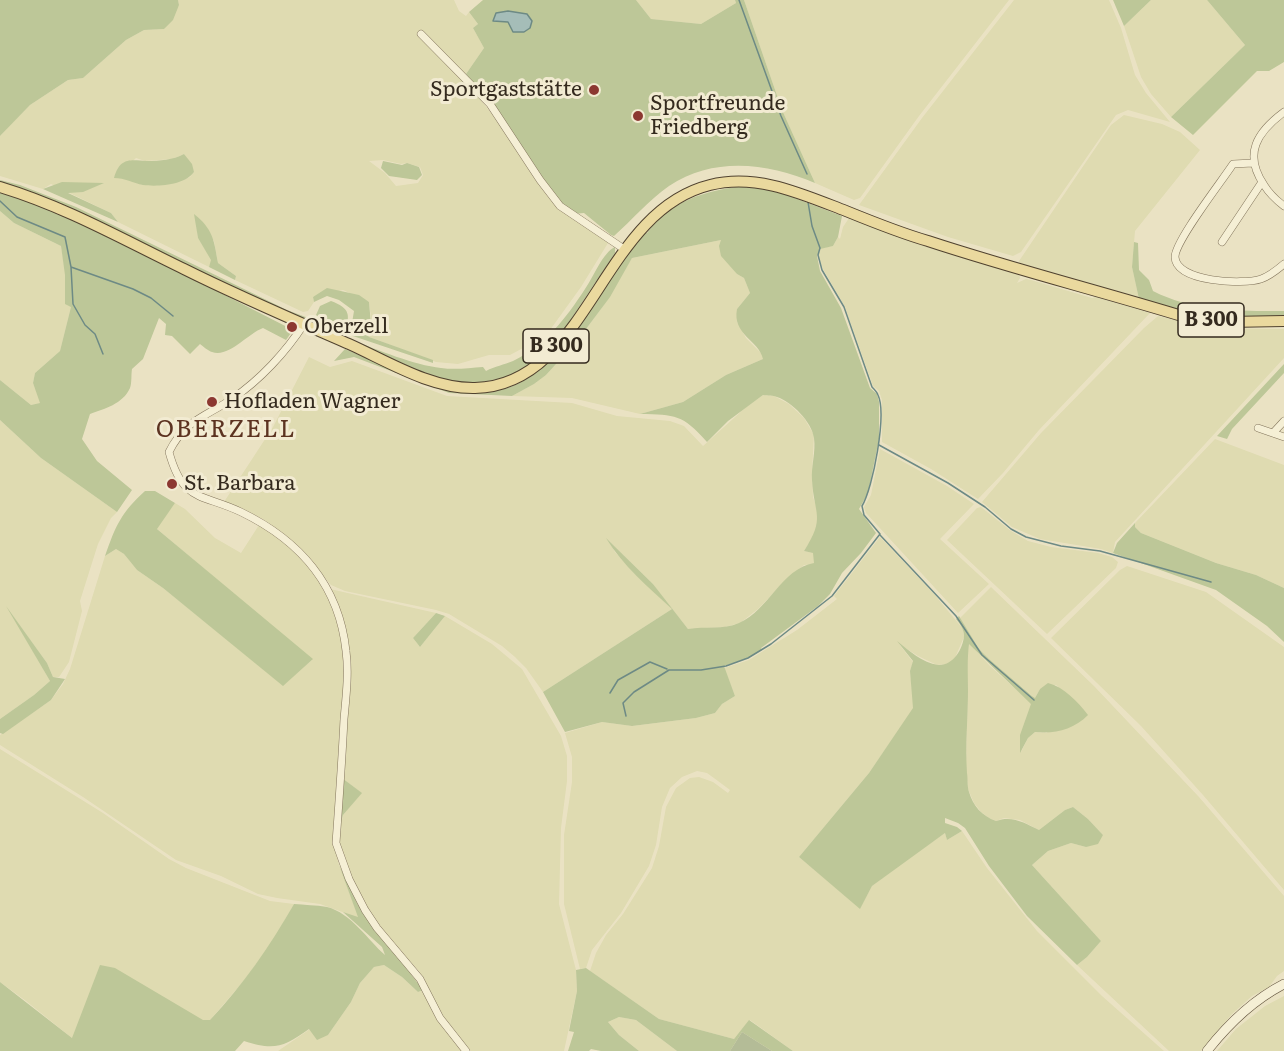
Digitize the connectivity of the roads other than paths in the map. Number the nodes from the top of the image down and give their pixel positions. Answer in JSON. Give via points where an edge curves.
{"nodes":[{"id":1,"x":421,"y":34,"type":"dead end"},
{"id":2,"x":1284,"y":112,"type":"edge"},
{"id":3,"x":1253,"y":163,"type":"junction"},
{"id":4,"x":1262,"y":182,"type":"junction"},
{"id":5,"x":0,"y":188,"type":"edge"},
{"id":6,"x":1284,"y":206,"type":"edge"},
{"id":7,"x":1221,"y":242,"type":"dead end"},
{"id":8,"x":624,"y":249,"type":"junction"},
{"id":9,"x":1284,"y":264,"type":"edge"},
{"id":10,"x":1284,"y":321,"type":"edge"},
{"id":11,"x":304,"y":324,"type":"junction"},
{"id":12,"x":1284,"y":421,"type":"edge"},
{"id":13,"x":1258,"y":428,"type":"dead end"},
{"id":14,"x":1273,"y":433,"type":"junction"},
{"id":15,"x":1284,"y":437,"type":"edge"},
{"id":16,"x":1284,"y":984,"type":"edge"},
{"id":17,"x":466,"y":1051,"type":"edge"},
{"id":18,"x":1208,"y":1051,"type":"edge"}],
"edges":[{"from":1,"to":8,"type":"street","via":[[490,104],[560,206]]},
{"from":2,"to":3,"type":"street","via":[[1256,142]]},
{"from":3,"to":4,"type":"street"},
{"from":3,"to":9,"type":"street","via":[[1233,164],[1184,237],[1175,259],[1184,272],[1192,275],[1239,281],[1260,280]]},
{"from":4,"to":6,"type":"street"},
{"from":4,"to":7,"type":"street"},
{"from":5,"to":11,"type":"main road","number":"B 300","via":[[70,212],[186,271]]},
{"from":8,"to":10,"type":"main road","number":"B 300","via":[[651,218],[674,200],[711,184],[770,184],[924,240],[1185,317],[1228,322]]},
{"from":8,"to":11,"type":"main road","number":"B 300","via":[[546,358],[529,371],[495,386],[451,386]]},
{"from":11,"to":17,"type":"street","via":[[250,385],[188,424],[169,452],[176,474],[191,492],[272,528],[304,555],[326,585],[343,632],[347,669],[336,843],[341,860],[364,910],[420,979],[452,1036]]},
{"from":12,"to":14,"type":"street"},
{"from":13,"to":14,"type":"street"},
{"from":14,"to":15,"type":"street"},
{"from":16,"to":18,"type":"main road","via":[[1231,1022]]}]}
